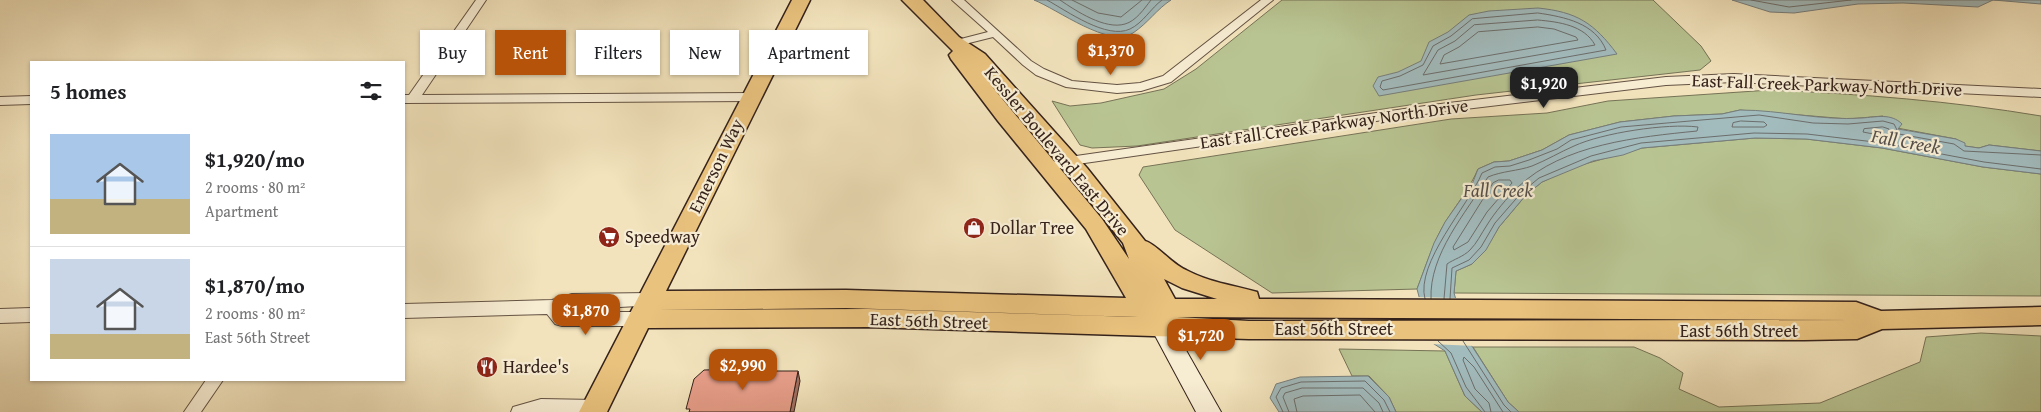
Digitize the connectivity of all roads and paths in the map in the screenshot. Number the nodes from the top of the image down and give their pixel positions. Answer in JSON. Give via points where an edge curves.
{"nodes":[{"id":1,"x":481,"y":0,"type":"edge"},
{"id":2,"x":801,"y":0,"type":"edge"},
{"id":3,"x":911,"y":0,"type":"edge"},
{"id":4,"x":957,"y":0,"type":"edge"},
{"id":5,"x":1268,"y":0,"type":"edge"},
{"id":6,"x":996,"y":33,"type":"junction"},
{"id":7,"x":958,"y":45,"type":"junction"},
{"id":8,"x":2041,"y":93,"type":"edge"},
{"id":9,"x":750,"y":97,"type":"junction"},
{"id":10,"x":408,"y":99,"type":"edge"},
{"id":11,"x":30,"y":100,"type":"edge"},
{"id":12,"x":0,"y":101,"type":"edge"},
{"id":13,"x":1059,"y":164,"type":"junction"},
{"id":14,"x":1134,"y":242,"type":"junction"},
{"id":15,"x":1267,"y":308,"type":"junction"},
{"id":16,"x":644,"y":310,"type":"junction"},
{"id":17,"x":405,"y":311,"type":"edge"},
{"id":18,"x":1158,"y":314,"type":"junction"},
{"id":19,"x":30,"y":315,"type":"edge"},
{"id":20,"x":0,"y":316,"type":"edge"},
{"id":21,"x":2041,"y":316,"type":"edge"},
{"id":22,"x":1374,"y":319,"type":"junction"},
{"id":23,"x":214,"y":381,"type":"edge"},
{"id":24,"x":594,"y":409,"type":"edge"},
{"id":25,"x":192,"y":412,"type":"edge"},
{"id":26,"x":519,"y":412,"type":"edge"},
{"id":27,"x":1209,"y":412,"type":"edge"}],
"edges":[{"from":1,"to":10,"type":"street"},
{"from":2,"to":9,"type":"main road","name":"Emerson Way"},
{"from":3,"to":7,"type":"main road","name":"Kessler Boulevard East Drive","via":[[934,18]]},
{"from":4,"to":6,"type":"street"},
{"from":5,"to":6,"type":"street","via":[[1174,75],[1141,87],[1096,88],[1052,78],[1026,63]]},
{"from":6,"to":7,"type":"street"},
{"from":7,"to":13,"type":"main road","name":"Kessler Boulevard East Drive","via":[[957,54],[1005,117]]},
{"from":8,"to":13,"type":"street","name":"East Fall Creek Parkway North Drive","via":[[1734,78],[1666,81],[1432,109]]},
{"from":9,"to":10,"type":"street"},
{"from":9,"to":16,"type":"main road","name":"Emerson Way"},
{"from":11,"to":12,"type":"street"},
{"from":13,"to":14,"type":"main road","name":"Kessler Boulevard East Drive"},
{"from":13,"to":18,"type":"main road","name":"Kessler Boulevard East Drive","via":[[1102,236]]},
{"from":14,"to":15,"type":"main road","via":[[1159,265],[1180,278],[1210,290],[1248,298]]},
{"from":14,"to":18,"type":"main road","name":"Kessler Boulevard East Drive"},
{"from":15,"to":18,"type":"main road","name":"East 56th Street"},
{"from":15,"to":22,"type":"main road","name":"East 56th Street"},
{"from":16,"to":17,"type":"street","name":"East 56th Street","via":[[562,319],[552,308]]},
{"from":16,"to":18,"type":"main road","name":"East 56th Street","via":[[868,318]]},
{"from":16,"to":24,"type":"main road","name":"Emerson Way"},
{"from":18,"to":22,"type":"main road","name":"East 56th Street"},
{"from":18,"to":27,"type":"main road","via":[[1186,376]]},
{"from":19,"to":20,"type":"street"},
{"from":21,"to":22,"type":"main road","name":"East 56th Street","via":[[1880,320],[1857,330],[1609,321]]},
{"from":23,"to":25,"type":"street"},
{"from":24,"to":26,"type":"street","via":[[541,406]]}]}
